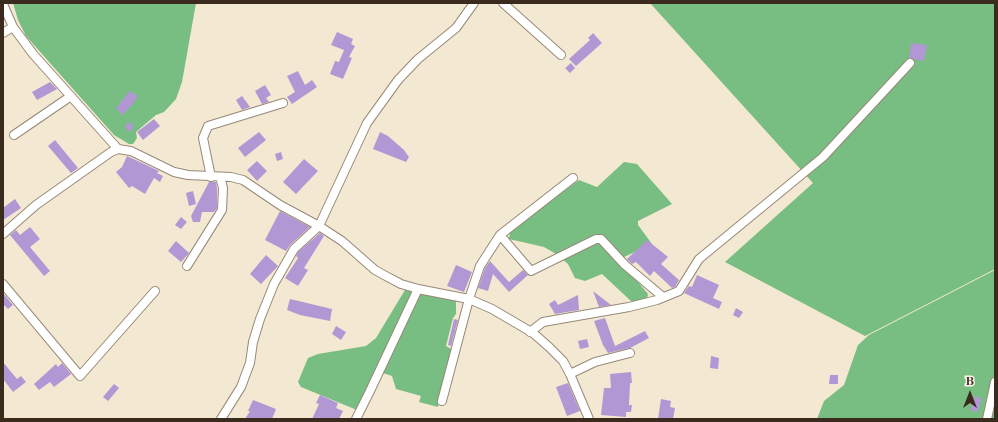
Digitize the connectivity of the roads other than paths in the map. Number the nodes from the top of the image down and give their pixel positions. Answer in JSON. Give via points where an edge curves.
{"nodes":[{"id":1,"x":474,"y":3,"type":"edge"},
{"id":2,"x":503,"y":3,"type":"edge"},
{"id":3,"x":3,"y":4,"type":"edge"},
{"id":4,"x":13,"y":27,"type":"junction"},
{"id":5,"x":3,"y":33,"type":"edge"},
{"id":6,"x":561,"y":55,"type":"dead end"},
{"id":7,"x":910,"y":63,"type":"dead end"},
{"id":8,"x":71,"y":96,"type":"junction"},
{"id":9,"x":283,"y":103,"type":"dead end"},
{"id":10,"x":14,"y":135,"type":"dead end"},
{"id":11,"x":118,"y":149,"type":"junction"},
{"id":12,"x":211,"y":177,"type":"junction"},
{"id":13,"x":220,"y":177,"type":"junction"},
{"id":14,"x":573,"y":178,"type":"dead end"},
{"id":15,"x":319,"y":226,"type":"junction"},
{"id":16,"x":3,"y":234,"type":"edge"},
{"id":17,"x":500,"y":235,"type":"junction"},
{"id":18,"x":187,"y":266,"type":"dead end"},
{"id":19,"x":3,"y":284,"type":"edge"},
{"id":20,"x":418,"y":288,"type":"junction"},
{"id":21,"x":154,"y":291,"type":"dead end"},
{"id":22,"x":663,"y":297,"type":"junction"},
{"id":23,"x":469,"y":299,"type":"junction"},
{"id":24,"x":530,"y":332,"type":"junction"},
{"id":25,"x":630,"y":353,"type":"dead end"},
{"id":26,"x":570,"y":374,"type":"junction"},
{"id":27,"x":995,"y":382,"type":"edge"},
{"id":28,"x":442,"y":401,"type":"dead end"},
{"id":29,"x":221,"y":419,"type":"edge"},
{"id":30,"x":356,"y":419,"type":"edge"},
{"id":31,"x":589,"y":419,"type":"edge"},
{"id":32,"x":987,"y":419,"type":"edge"}],
"edges":[{"from":1,"to":15,"type":"street","via":[[456,28],[418,59],[382,101],[367,124]]},
{"from":2,"to":6,"type":"street"},
{"from":3,"to":4,"type":"street"},
{"from":4,"to":5,"type":"street"},
{"from":4,"to":8,"type":"street","via":[[33,54]]},
{"from":7,"to":22,"type":"street","via":[[823,158],[699,259],[679,291]]},
{"from":8,"to":10,"type":"street"},
{"from":8,"to":11,"type":"street"},
{"from":9,"to":12,"type":"street","via":[[208,126],[202,138]]},
{"from":11,"to":12,"type":"street","via":[[131,151],[174,172]]},
{"from":11,"to":16,"type":"street","via":[[36,205]]},
{"from":12,"to":13,"type":"street"},
{"from":13,"to":15,"type":"street","via":[[243,180],[280,205]]},
{"from":13,"to":18,"type":"street","via":[[223,188],[222,210]]},
{"from":14,"to":17,"type":"street"},
{"from":15,"to":20,"type":"street","via":[[342,241],[375,270],[401,284]]},
{"from":15,"to":29,"type":"street","via":[[294,249],[274,284],[260,319],[242,387]]},
{"from":17,"to":22,"type":"street","via":[[531,271],[596,239],[602,239],[626,265]]},
{"from":17,"to":23,"type":"street","via":[[480,266]]},
{"from":19,"to":21,"type":"street","via":[[80,376]]},
{"from":20,"to":23,"type":"street"},
{"from":20,"to":30,"type":"street"},
{"from":22,"to":24,"type":"street","via":[[629,307],[543,322]]},
{"from":23,"to":24,"type":"street","via":[[492,309]]},
{"from":23,"to":28,"type":"street"},
{"from":24,"to":26,"type":"street","via":[[549,346],[563,361]]},
{"from":25,"to":26,"type":"street","via":[[595,362]]},
{"from":26,"to":31,"type":"street"},
{"from":27,"to":32,"type":"street"}]}
